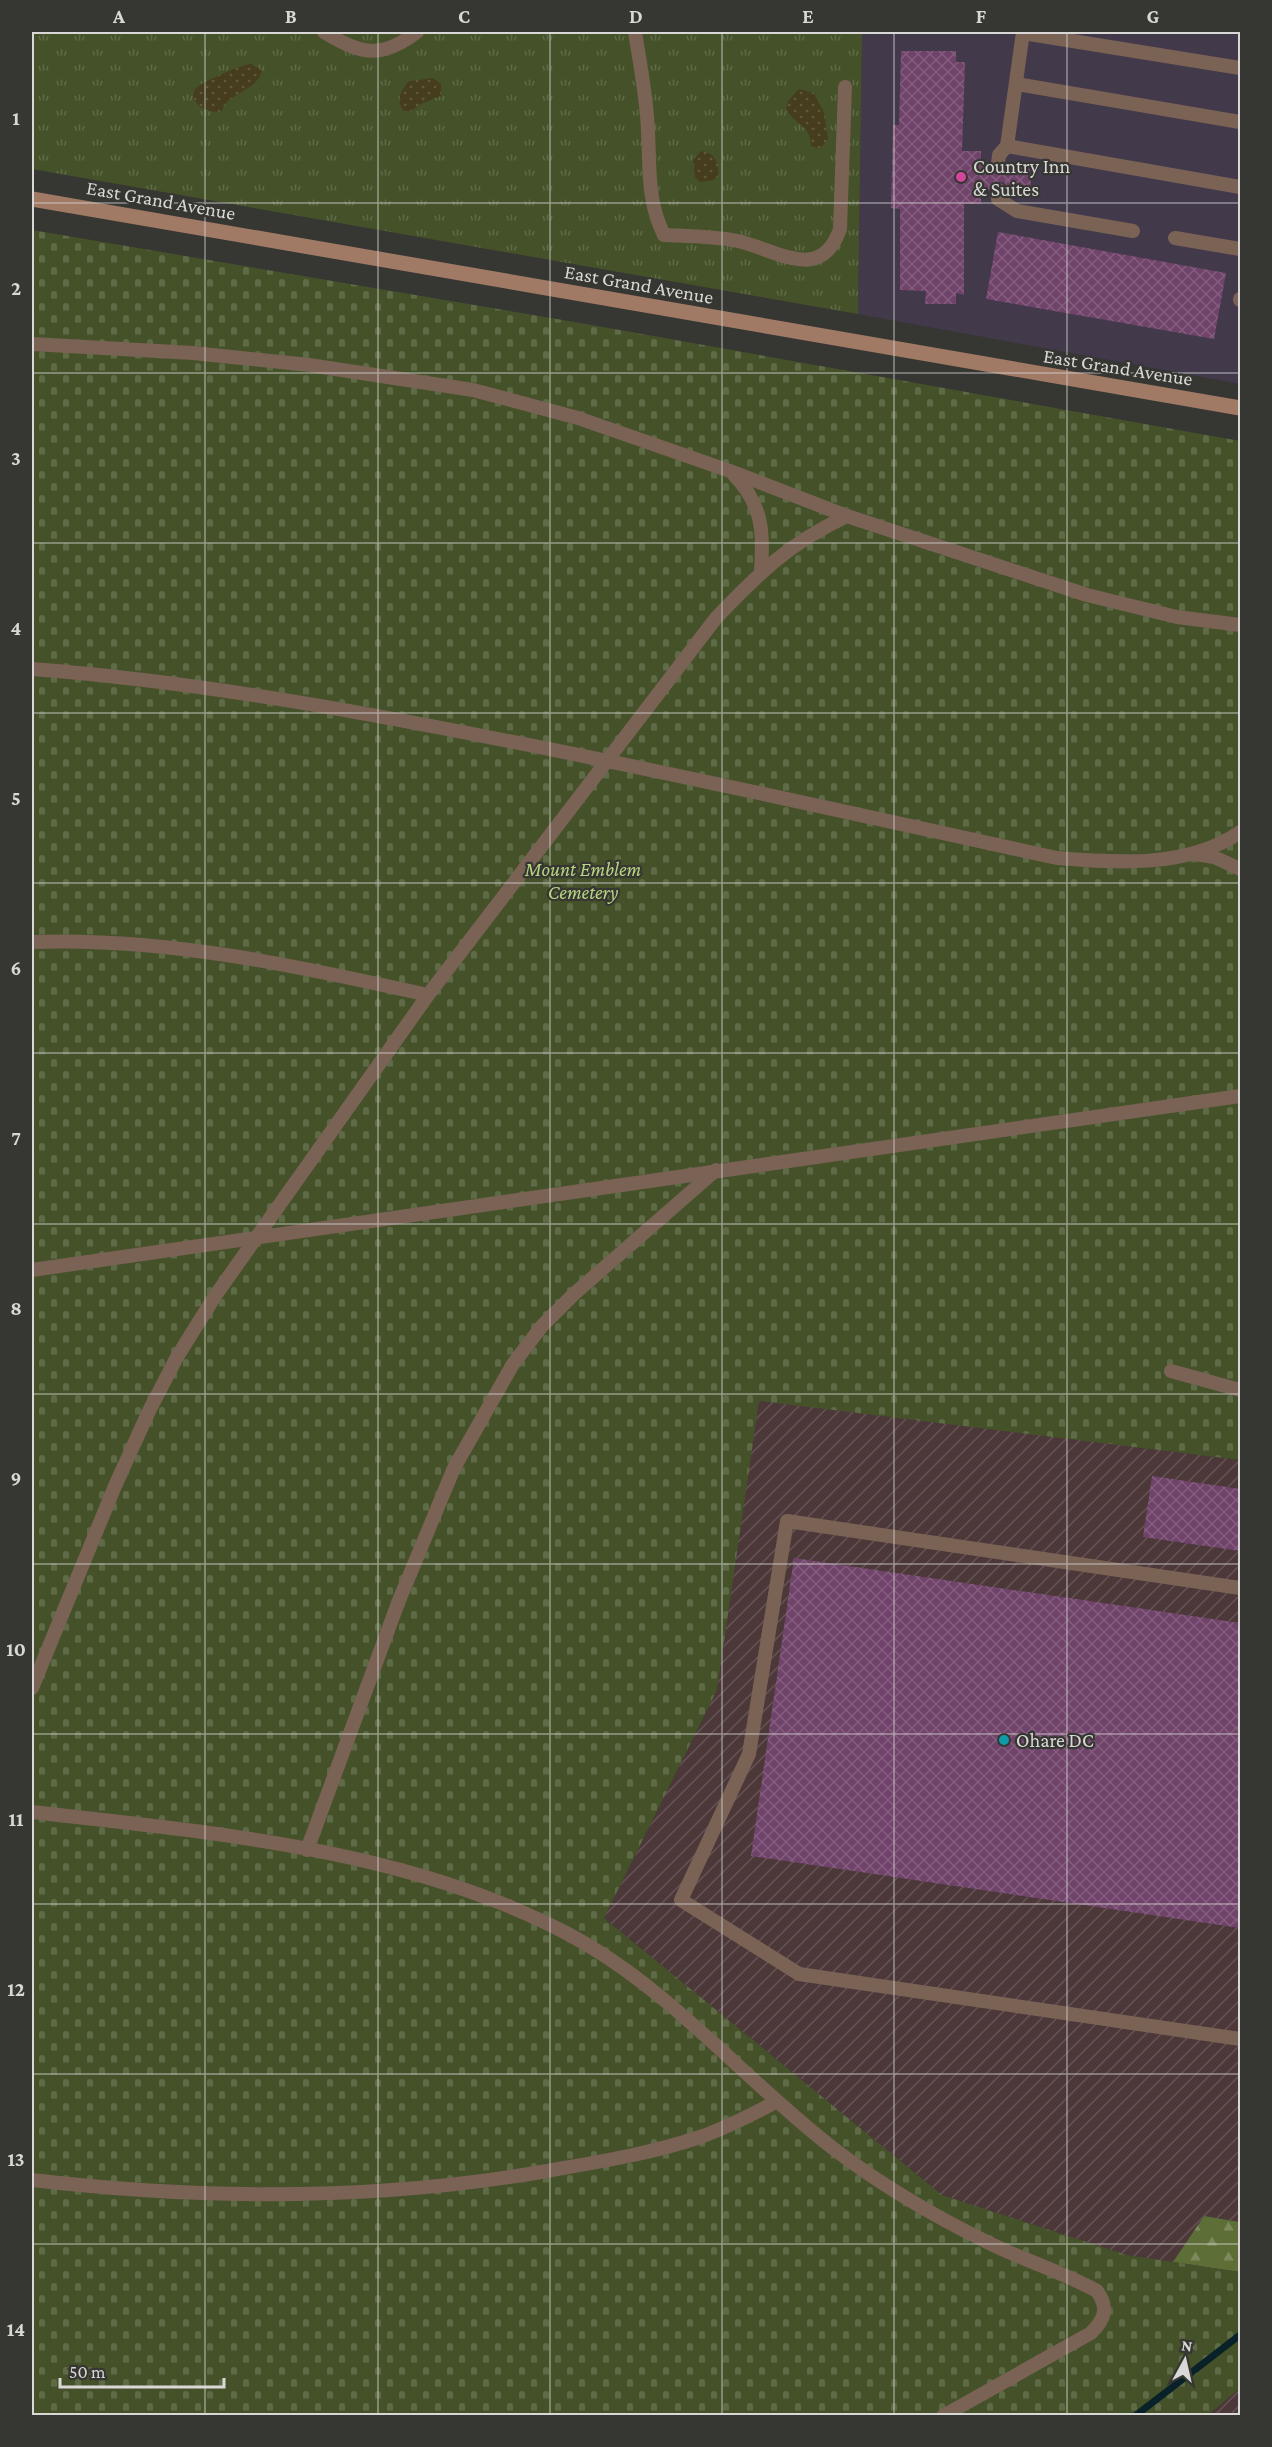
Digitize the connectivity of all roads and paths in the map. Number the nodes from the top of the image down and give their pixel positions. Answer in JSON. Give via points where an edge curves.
{"nodes":[{"id":1,"x":324,"y":32,"type":"edge"},
{"id":2,"x":417,"y":32,"type":"edge"},
{"id":3,"x":635,"y":32,"type":"edge"},
{"id":4,"x":1023,"y":32,"type":"edge"},
{"id":5,"x":1240,"y":68,"type":"edge"},
{"id":6,"x":1016,"y":84,"type":"junction"},
{"id":7,"x":845,"y":87,"type":"dead end"},
{"id":8,"x":1240,"y":122,"type":"edge"},
{"id":9,"x":1007,"y":146,"type":"junction"},
{"id":10,"x":998,"y":163,"type":"dead end"},
{"id":11,"x":1240,"y":187,"type":"edge"},
{"id":12,"x":999,"y":190,"type":"dead end"},
{"id":13,"x":32,"y":199,"type":"edge"},
{"id":14,"x":1133,"y":231,"type":"dead end"},
{"id":15,"x":1175,"y":238,"type":"dead end"},
{"id":16,"x":1240,"y":249,"type":"edge"},
{"id":17,"x":32,"y":344,"type":"edge"},
{"id":18,"x":1240,"y":408,"type":"edge"},
{"id":19,"x":730,"y":471,"type":"junction"},
{"id":20,"x":847,"y":516,"type":"junction"},
{"id":21,"x":761,"y":570,"type":"junction"},
{"id":22,"x":1240,"y":625,"type":"edge"},
{"id":23,"x":32,"y":669,"type":"edge"},
{"id":24,"x":607,"y":760,"type":"junction"},
{"id":25,"x":1240,"y":832,"type":"edge"},
{"id":26,"x":1195,"y":854,"type":"junction"},
{"id":27,"x":1240,"y":868,"type":"edge"},
{"id":28,"x":32,"y":942,"type":"edge"},
{"id":29,"x":428,"y":995,"type":"junction"},
{"id":30,"x":1240,"y":1089,"type":"edge"},
{"id":31,"x":1240,"y":1096,"type":"edge"},
{"id":32,"x":1225,"y":1097,"type":"junction"},
{"id":33,"x":716,"y":1170,"type":"junction"},
{"id":34,"x":255,"y":1238,"type":"junction"},
{"id":35,"x":32,"y":1270,"type":"edge"},
{"id":36,"x":1170,"y":1371,"type":"dead end"},
{"id":37,"x":1240,"y":1390,"type":"edge"},
{"id":38,"x":1240,"y":1588,"type":"edge"},
{"id":39,"x":32,"y":1688,"type":"edge"},
{"id":40,"x":32,"y":1812,"type":"edge"},
{"id":41,"x":307,"y":1850,"type":"junction"},
{"id":42,"x":1240,"y":2039,"type":"edge"},
{"id":43,"x":776,"y":2102,"type":"junction"},
{"id":44,"x":32,"y":2180,"type":"edge"},
{"id":45,"x":943,"y":2415,"type":"edge"}],
"edges":[{"from":1,"to":2,"type":"lane","via":[[369,52],[393,47]]},
{"from":3,"to":7,"type":"lane","via":[[648,131],[649,191],[655,218],[664,235],[738,241],[798,261],[828,252],[840,229]]},
{"from":4,"to":5,"type":"lane"},
{"from":4,"to":6,"type":"lane"},
{"from":6,"to":8,"type":"lane"},
{"from":6,"to":9,"type":"lane"},
{"from":9,"to":10,"type":"lane"},
{"from":9,"to":11,"type":"lane"},
{"from":12,"to":14,"type":"lane","via":[[998,199],[1017,211]]},
{"from":13,"to":18,"type":"main road","name":"East Grand Avenue"},
{"from":15,"to":16,"type":"lane"},
{"from":17,"to":19,"type":"lane","via":[[251,359],[473,390],[578,418]]},
{"from":19,"to":20,"type":"lane"},
{"from":19,"to":21,"type":"lane","via":[[749,490],[756,507],[763,544]]},
{"from":20,"to":21,"type":"lane","via":[[785,551]]},
{"from":20,"to":22,"type":"lane","via":[[1087,595],[1177,617]]},
{"from":21,"to":24,"type":"lane","via":[[686,655]]},
{"from":23,"to":24,"type":"lane","via":[[240,692]]},
{"from":24,"to":26,"type":"lane","via":[[1057,858],[1123,862]]},
{"from":24,"to":29,"type":"lane"},
{"from":25,"to":26,"type":"lane"},
{"from":26,"to":27,"type":"lane"},
{"from":28,"to":29,"type":"lane","via":[[133,943],[205,952]]},
{"from":29,"to":34,"type":"lane"},
{"from":30,"to":32,"type":"lane"},
{"from":31,"to":32,"type":"lane"},
{"from":32,"to":33,"type":"lane"},
{"from":33,"to":34,"type":"lane"},
{"from":33,"to":41,"type":"lane","via":[[574,1294],[542,1326],[513,1364],[450,1479],[398,1603]]},
{"from":34,"to":35,"type":"lane"},
{"from":34,"to":39,"type":"lane","via":[[177,1357],[149,1411]]},
{"from":36,"to":37,"type":"lane"},
{"from":38,"to":42,"type":"lane","via":[[788,1521],[749,1754],[681,1900],[799,1974]]},
{"from":40,"to":41,"type":"lane","via":[[127,1822]]},
{"from":41,"to":43,"type":"lane","via":[[472,1892],[569,1935],[650,1986]]},
{"from":43,"to":44,"type":"lane","via":[[698,2138],[515,2176],[441,2186],[256,2196],[169,2193]]},
{"from":43,"to":45,"type":"lane","via":[[880,2182],[985,2241],[1097,2291],[1104,2301],[1103,2318],[1091,2333]]}]}
